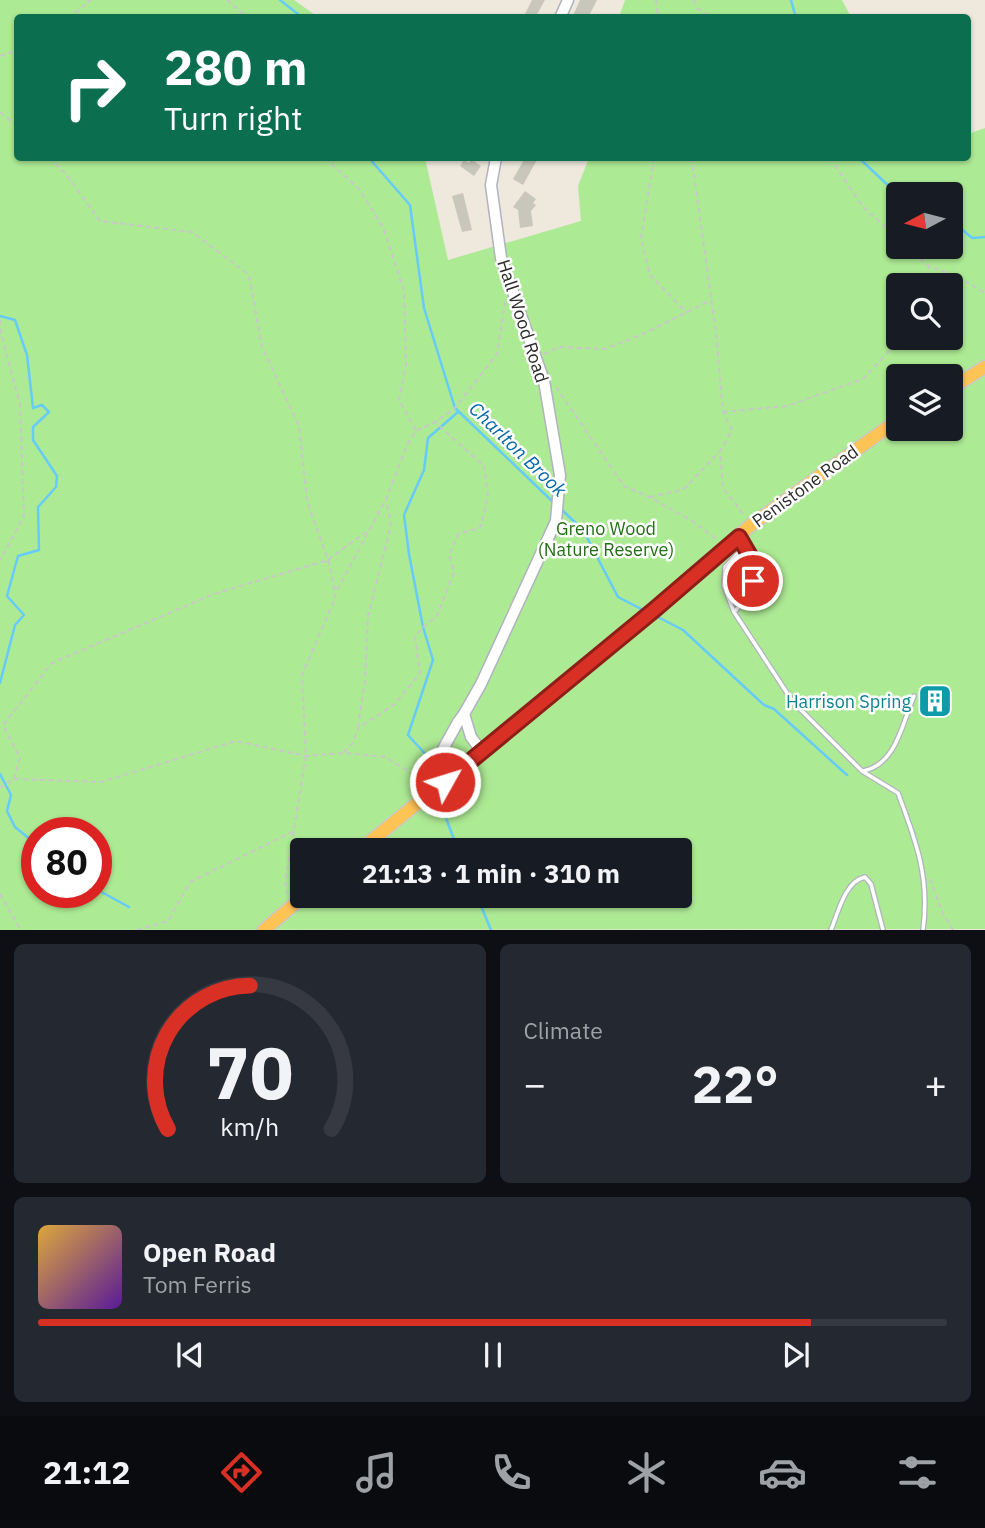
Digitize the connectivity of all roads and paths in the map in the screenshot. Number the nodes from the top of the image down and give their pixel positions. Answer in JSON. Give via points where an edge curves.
{"nodes":[{"id":1,"x":91,"y":0,"type":"edge"},
{"id":2,"x":227,"y":0,"type":"edge"},
{"id":3,"x":694,"y":0,"type":"edge"},
{"id":4,"x":73,"y":14,"type":"edge"},
{"id":5,"x":243,"y":14,"type":"edge"},
{"id":6,"x":706,"y":14,"type":"edge"},
{"id":7,"x":0,"y":112,"type":"edge"},
{"id":8,"x":14,"y":124,"type":"edge"},
{"id":9,"x":52,"y":161,"type":"edge"},
{"id":10,"x":328,"y":161,"type":"edge"},
{"id":11,"x":495,"y":161,"type":"edge"},
{"id":12,"x":654,"y":161,"type":"edge"},
{"id":13,"x":692,"y":161,"type":"edge"},
{"id":14,"x":832,"y":161,"type":"edge"},
{"id":15,"x":886,"y":227,"type":"edge"},
{"id":16,"x":921,"y":259,"type":"edge"},
{"id":17,"x":929,"y":266,"type":"junction"},
{"id":18,"x":926,"y":273,"type":"edge"},
{"id":19,"x":511,"y":288,"type":"junction"},
{"id":20,"x":985,"y":293,"type":"edge"},
{"id":21,"x":711,"y":300,"type":"junction"},
{"id":22,"x":688,"y":314,"type":"junction"},
{"id":23,"x":0,"y":320,"type":"edge"},
{"id":24,"x":890,"y":350,"type":"edge"},
{"id":25,"x":537,"y":357,"type":"junction"},
{"id":26,"x":985,"y":368,"type":"edge"},
{"id":27,"x":544,"y":380,"type":"junction"},
{"id":28,"x":963,"y":381,"type":"edge"},
{"id":29,"x":723,"y":412,"type":"junction"},
{"id":30,"x":435,"y":422,"type":"junction"},
{"id":31,"x":886,"y":429,"type":"edge"},
{"id":32,"x":416,"y":430,"type":"junction"},
{"id":33,"x":720,"y":452,"type":"junction"},
{"id":34,"x":649,"y":497,"type":"junction"},
{"id":35,"x":386,"y":499,"type":"junction"},
{"id":36,"x":751,"y":525,"type":"junction"},
{"id":37,"x":367,"y":531,"type":"junction"},
{"id":38,"x":742,"y":541,"type":"junction"},
{"id":39,"x":727,"y":547,"type":"junction"},
{"id":40,"x":0,"y":560,"type":"edge"},
{"id":41,"x":328,"y":560,"type":"junction"},
{"id":42,"x":336,"y":592,"type":"junction"},
{"id":43,"x":734,"y":612,"type":"junction"},
{"id":44,"x":914,"y":696,"type":"dead end"},
{"id":45,"x":464,"y":714,"type":"junction"},
{"id":46,"x":358,"y":729,"type":"junction"},
{"id":47,"x":482,"y":752,"type":"junction"},
{"id":48,"x":343,"y":753,"type":"junction"},
{"id":49,"x":306,"y":756,"type":"junction"},
{"id":50,"x":862,"y":771,"type":"junction"},
{"id":51,"x":14,"y":779,"type":"junction"},
{"id":52,"x":430,"y":781,"type":"junction"},
{"id":53,"x":0,"y":788,"type":"edge"},
{"id":54,"x":426,"y":797,"type":"junction"},
{"id":55,"x":295,"y":830,"type":"junction"},
{"id":56,"x":293,"y":838,"type":"edge"},
{"id":57,"x":375,"y":838,"type":"edge"},
{"id":58,"x":290,"y":856,"type":"edge"},
{"id":59,"x":922,"y":863,"type":"junction"},
{"id":60,"x":0,"y":894,"type":"edge"},
{"id":61,"x":290,"y":902,"type":"edge"},
{"id":62,"x":290,"y":907,"type":"edge"},
{"id":63,"x":23,"y":929,"type":"edge"},
{"id":64,"x":137,"y":929,"type":"edge"},
{"id":65,"x":264,"y":929,"type":"edge"},
{"id":66,"x":831,"y":929,"type":"edge"},
{"id":67,"x":883,"y":929,"type":"edge"},
{"id":68,"x":923,"y":929,"type":"edge"},
{"id":69,"x":953,"y":929,"type":"edge"}],
"edges":[{"from":1,"to":4,"type":"path"},
{"from":2,"to":5,"type":"path"},
{"from":3,"to":6,"type":"path"},
{"from":7,"to":8,"type":"path"},
{"from":9,"to":41,"type":"path","via":[[100,221],[192,232],[249,275],[262,347],[299,426],[307,501]]},
{"from":10,"to":32,"type":"path","via":[[359,189],[383,228],[404,291],[406,365],[399,400]]},
{"from":11,"to":19,"type":"main road","name":"Hall Wood Road","via":[[492,200]]},
{"from":12,"to":22,"type":"path","via":[[641,239],[650,275]]},
{"from":13,"to":21,"type":"path"},
{"from":14,"to":15,"type":"path","via":[[863,207]]},
{"from":16,"to":17,"type":"path"},
{"from":17,"to":18,"type":"path"},
{"from":17,"to":20,"type":"path"},
{"from":19,"to":25,"type":"main road","name":"Hall Wood Road"},
{"from":19,"to":30,"type":"path","via":[[497,354],[455,408]]},
{"from":21,"to":22,"type":"path"},
{"from":21,"to":29,"type":"path"},
{"from":22,"to":25,"type":"path","via":[[605,349],[559,347]]},
{"from":23,"to":40,"type":"path","via":[[20,405],[23,516]]},
{"from":24,"to":29,"type":"path","via":[[863,379],[787,406]]},
{"from":25,"to":27,"type":"main road","name":"Hall Wood Road"},
{"from":26,"to":28,"type":"highway"},
{"from":27,"to":34,"type":"path","via":[[553,384],[624,486]]},
{"from":27,"to":45,"type":"main road","name":"Hall Wood Road","via":[[560,475],[556,521]]},
{"from":29,"to":33,"type":"path","via":[[732,430]]},
{"from":30,"to":32,"type":"path"},
{"from":30,"to":46,"type":"path","via":[[484,466],[488,496],[480,528],[458,534],[449,555],[454,572],[437,616],[415,637],[420,673],[395,704]]},
{"from":31,"to":36,"type":"highway","name":"Penistone Road"},
{"from":32,"to":35,"type":"path"},
{"from":33,"to":34,"type":"path","via":[[684,489]]},
{"from":33,"to":36,"type":"path","via":[[723,488]]},
{"from":34,"to":39,"type":"path"},
{"from":35,"to":37,"type":"path"},
{"from":35,"to":46,"type":"path","via":[[391,525],[368,616]]},
{"from":36,"to":38,"type":"highway","name":"Penistone Road"},
{"from":37,"to":41,"type":"path"},
{"from":37,"to":42,"type":"path"},
{"from":38,"to":39,"type":"highway","name":"Penistone Road"},
{"from":38,"to":43,"type":"lane","via":[[725,567],[723,586]]},
{"from":38,"to":43,"type":"lane","via":[[754,563],[753,581],[748,598]]},
{"from":39,"to":47,"type":"highway","name":"Penistone Road"},
{"from":41,"to":42,"type":"path"},
{"from":41,"to":51,"type":"path","via":[[214,594],[52,663],[3,725],[20,758]]},
{"from":42,"to":49,"type":"path","via":[[302,675]]},
{"from":43,"to":50,"type":"lane","via":[[793,702]]},
{"from":44,"to":50,"type":"lane","via":[[898,743],[877,765]]},
{"from":45,"to":47,"type":"main road","via":[[471,737]]},
{"from":45,"to":52,"type":"main road","name":"Hall Wood Road"},
{"from":46,"to":48,"type":"path","via":[[354,743]]},
{"from":47,"to":54,"type":"highway","name":"Penistone Road"},
{"from":48,"to":49,"type":"path"},
{"from":48,"to":52,"type":"path","via":[[385,757],[415,777]]},
{"from":49,"to":51,"type":"path","via":[[236,741],[101,782]]},
{"from":49,"to":55,"type":"path"},
{"from":50,"to":59,"type":"lane","via":[[898,793]]},
{"from":51,"to":53,"type":"path"},
{"from":52,"to":54,"type":"main road","name":"Hall Wood Road"},
{"from":54,"to":57,"type":"highway","name":"Penistone Road"},
{"from":55,"to":56,"type":"path"},
{"from":55,"to":64,"type":"path","via":[[190,881],[168,921]]},
{"from":58,"to":61,"type":"path","via":[[285,883]]},
{"from":59,"to":68,"type":"lane","via":[[926,890]]},
{"from":59,"to":69,"type":"path"},
{"from":60,"to":63,"type":"path"},
{"from":62,"to":65,"type":"highway"},
{"from":66,"to":67,"type":"lane","via":[[854,881],[865,877]]}]}
